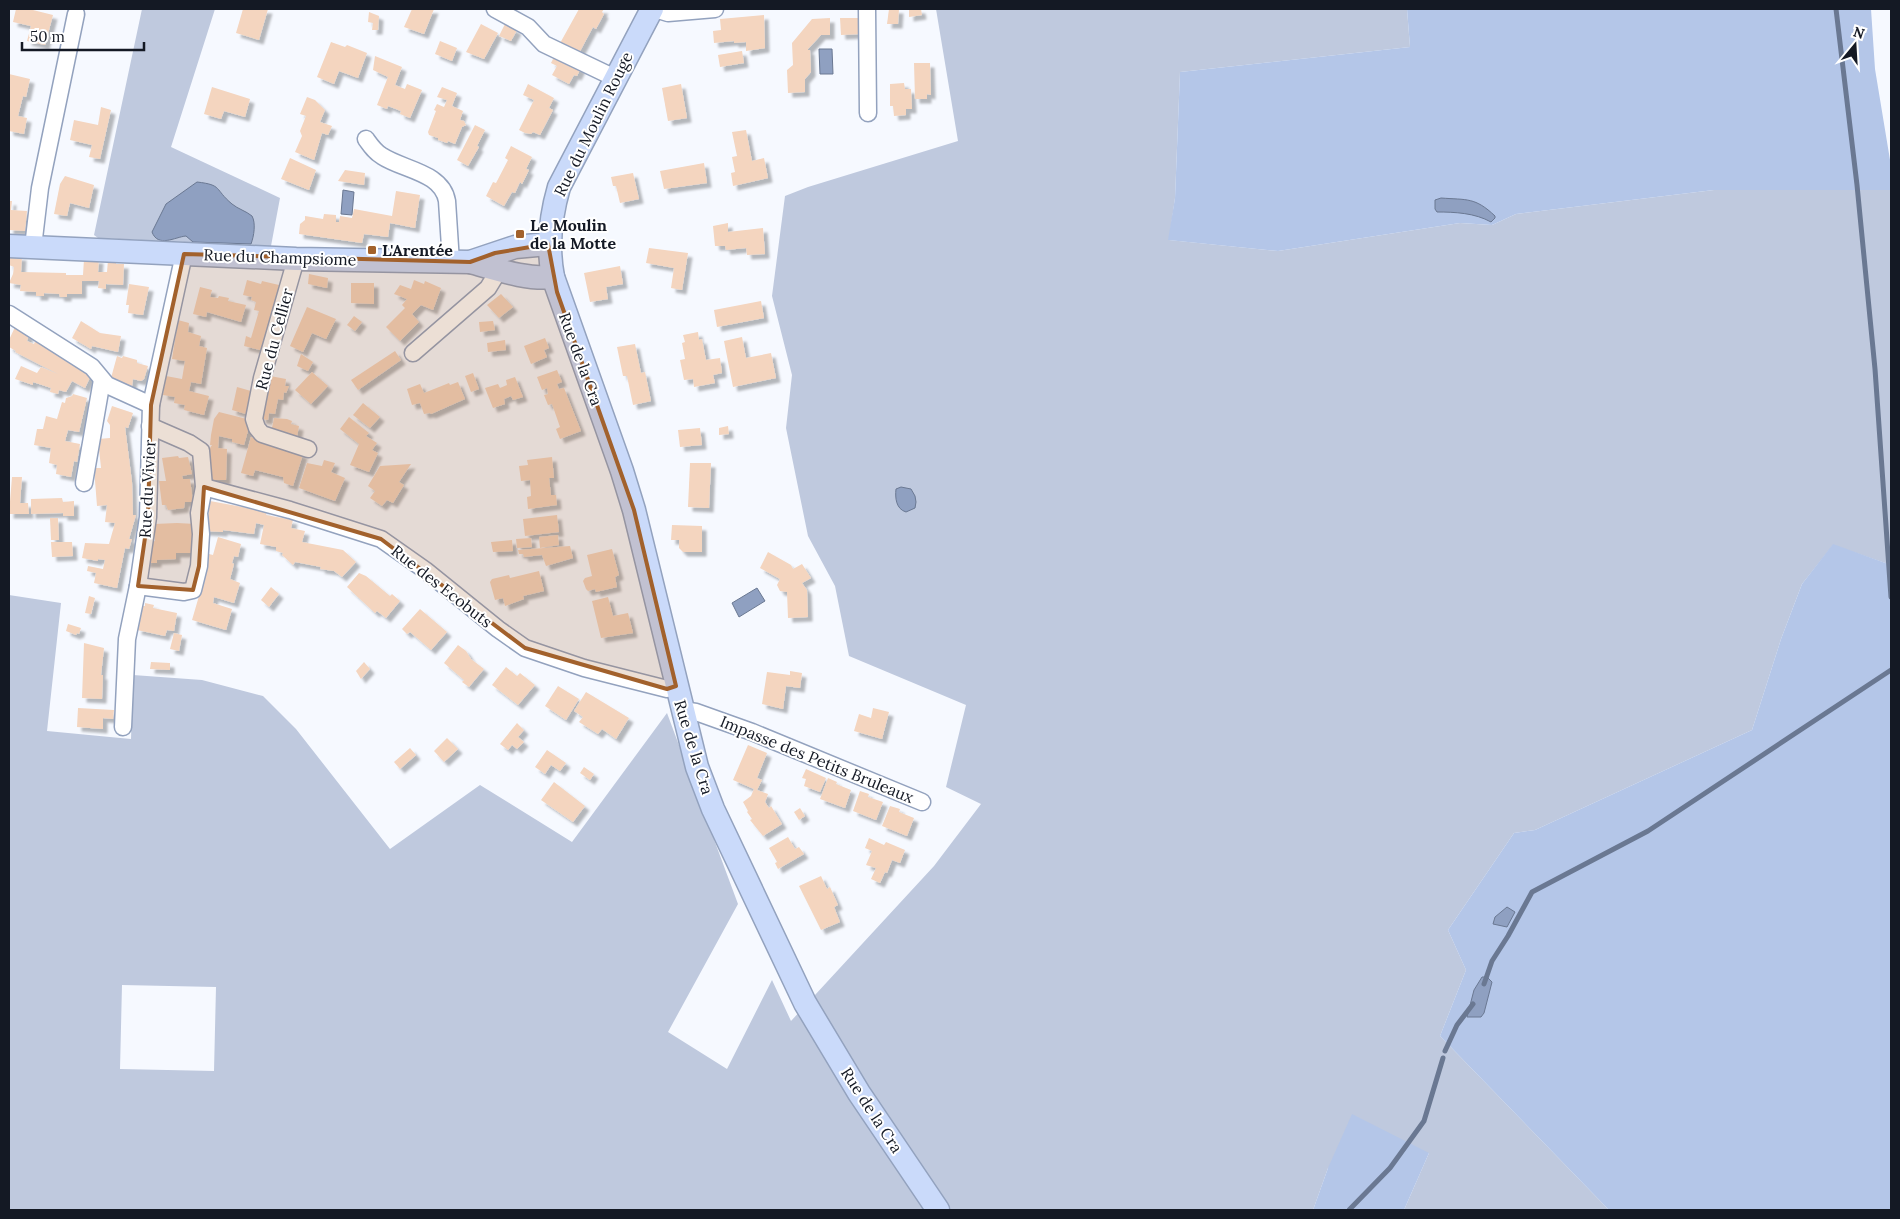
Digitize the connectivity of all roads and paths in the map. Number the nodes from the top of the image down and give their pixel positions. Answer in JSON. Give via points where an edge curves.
{"nodes":[{"id":1,"x":495,"y":9,"type":"edge"},
{"id":2,"x":654,"y":9,"type":"edge"},
{"id":3,"x":715,"y":9,"type":"edge"},
{"id":4,"x":867,"y":9,"type":"edge"},
{"id":5,"x":76,"y":14,"type":"dead end"},
{"id":6,"x":615,"y":78,"type":"junction"},
{"id":7,"x":868,"y":114,"type":"dead end"},
{"id":8,"x":366,"y":139,"type":"dead end"},
{"id":9,"x":548,"y":244,"type":"junction"},
{"id":10,"x":9,"y":246,"type":"edge"},
{"id":11,"x":33,"y":247,"type":"junction"},
{"id":12,"x":184,"y":254,"type":"junction"},
{"id":13,"x":296,"y":259,"type":"junction"},
{"id":14,"x":460,"y":262,"type":"junction"},
{"id":15,"x":499,"y":270,"type":"junction"},
{"id":16,"x":553,"y":277,"type":"junction"},
{"id":17,"x":9,"y":314,"type":"edge"},
{"id":18,"x":413,"y":353,"type":"dead end"},
{"id":19,"x":102,"y":380,"type":"junction"},
{"id":20,"x":151,"y":405,"type":"junction"},
{"id":21,"x":150,"y":426,"type":"junction"},
{"id":22,"x":308,"y":449,"type":"dead end"},
{"id":23,"x":84,"y":483,"type":"dead end"},
{"id":24,"x":204,"y":487,"type":"junction"},
{"id":25,"x":138,"y":586,"type":"junction"},
{"id":26,"x":676,"y":686,"type":"junction"},
{"id":27,"x":682,"y":710,"type":"junction"},
{"id":28,"x":123,"y":727,"type":"dead end"},
{"id":29,"x":922,"y":802,"type":"dead end"},
{"id":30,"x":938,"y":1210,"type":"edge"}],
"edges":[{"from":1,"to":6,"type":"street","via":[[528,27],[544,44]]},
{"from":2,"to":3,"type":"street","via":[[668,13]]},
{"from":2,"to":6,"type":"street","name":"Rue du Moulin Rouge"},
{"from":4,"to":7,"type":"street"},
{"from":5,"to":11,"type":"street","via":[[40,188]]},
{"from":6,"to":9,"type":"street","name":"Rue du Moulin Rouge","via":[[559,188]]},
{"from":8,"to":14,"type":"street","via":[[383,157],[432,179],[442,187]]},
{"from":9,"to":14,"type":"street","name":"Rue du Champsiome","via":[[515,247]]},
{"from":9,"to":16,"type":"street","name":"Rue de la Cra"},
{"from":10,"to":11,"type":"street","name":"Rue du Champsiome"},
{"from":11,"to":12,"type":"street","name":"Rue du Champsiome"},
{"from":12,"to":13,"type":"street","name":"Rue du Champsiome"},
{"from":12,"to":20,"type":"street","name":"Rue du Vivier"},
{"from":13,"to":14,"type":"street","name":"Rue du Champsiome"},
{"from":13,"to":22,"type":"street","name":"Rue du Cellier","via":[[262,378],[254,419],[262,434]]},
{"from":14,"to":15,"type":"street"},
{"from":15,"to":16,"type":"street"},
{"from":15,"to":18,"type":"street","via":[[488,288]]},
{"from":16,"to":26,"type":"street","name":"Rue de la Cra","via":[[634,510]]},
{"from":17,"to":19,"type":"street","via":[[76,355]]},
{"from":19,"to":20,"type":"street"},
{"from":19,"to":23,"type":"street"},
{"from":20,"to":21,"type":"street","name":"Rue du Vivier"},
{"from":21,"to":24,"type":"street","via":[[189,442],[201,451]]},
{"from":21,"to":25,"type":"street","name":"Rue du Vivier","via":[[148,517]]},
{"from":24,"to":25,"type":"street","via":[[199,566],[193,590],[184,592]]},
{"from":24,"to":26,"type":"street","name":"Rue des Ecobuts","via":[[381,539],[525,648],[584,668],[667,689]]},
{"from":25,"to":28,"type":"street","name":"Rue du Vivier","via":[[127,640]]},
{"from":26,"to":27,"type":"street","name":"Rue de la Cra"},
{"from":27,"to":29,"type":"street","name":"Impasse des Petits Bruleaux","via":[[752,732]]},
{"from":27,"to":30,"type":"street","name":"Rue de la Cra","via":[[697,767],[713,809],[805,1003],[859,1093]]}]}
